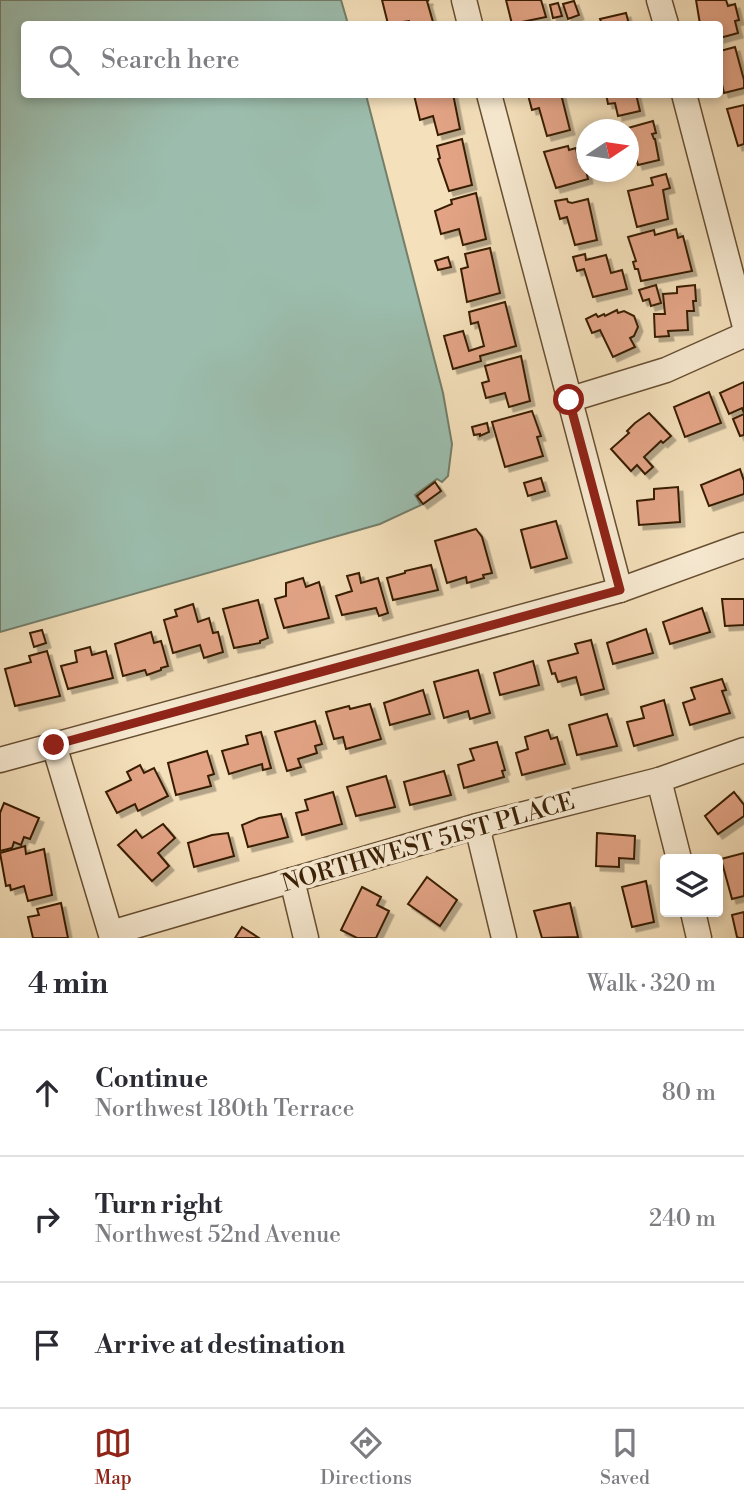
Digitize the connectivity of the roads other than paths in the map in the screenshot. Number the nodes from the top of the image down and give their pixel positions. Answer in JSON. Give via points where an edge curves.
{"nodes":[{"id":1,"x":464,"y":0,"type":"edge"},
{"id":2,"x":659,"y":0,"type":"edge"},
{"id":3,"x":469,"y":21,"type":"edge"},
{"id":4,"x":665,"y":21,"type":"edge"},
{"id":5,"x":490,"y":98,"type":"edge"},
{"id":6,"x":685,"y":98,"type":"edge"},
{"id":7,"x":744,"y":323,"type":"edge"},
{"id":8,"x":744,"y":335,"type":"edge"},
{"id":9,"x":569,"y":400,"type":"junction"},
{"id":10,"x":744,"y":545,"type":"edge"},
{"id":11,"x":620,"y":590,"type":"junction"},
{"id":12,"x":54,"y":745,"type":"junction"},
{"id":13,"x":744,"y":750,"type":"edge"},
{"id":14,"x":0,"y":760,"type":"edge"},
{"id":15,"x":659,"y":779,"type":"junction"},
{"id":16,"x":477,"y":826,"type":"junction"},
{"id":17,"x":678,"y":854,"type":"edge"},
{"id":18,"x":292,"y":880,"type":"junction"},
{"id":19,"x":694,"y":917,"type":"edge"},
{"id":20,"x":112,"y":936,"type":"edge"},
{"id":21,"x":306,"y":938,"type":"edge"},
{"id":22,"x":504,"y":938,"type":"edge"},
{"id":23,"x":699,"y":938,"type":"edge"}],
"edges":[{"from":1,"to":3,"type":"street"},
{"from":2,"to":4,"type":"street"},
{"from":5,"to":9,"type":"street"},
{"from":6,"to":7,"type":"street"},
{"from":8,"to":9,"type":"street","via":[[666,370]]},
{"from":9,"to":11,"type":"street"},
{"from":10,"to":11,"type":"street"},
{"from":11,"to":12,"type":"street"},
{"from":12,"to":14,"type":"street"},
{"from":12,"to":20,"type":"street"},
{"from":13,"to":15,"type":"street","name":"NORTHWEST 51ST PLACE"},
{"from":15,"to":16,"type":"street","name":"NORTHWEST 51ST PLACE"},
{"from":15,"to":17,"type":"street"},
{"from":16,"to":18,"type":"street","name":"NORTHWEST 51ST PLACE"},
{"from":16,"to":22,"type":"street"},
{"from":18,"to":20,"type":"street","name":"NORTHWEST 51ST PLACE"},
{"from":18,"to":21,"type":"street"},
{"from":19,"to":23,"type":"street"}]}
